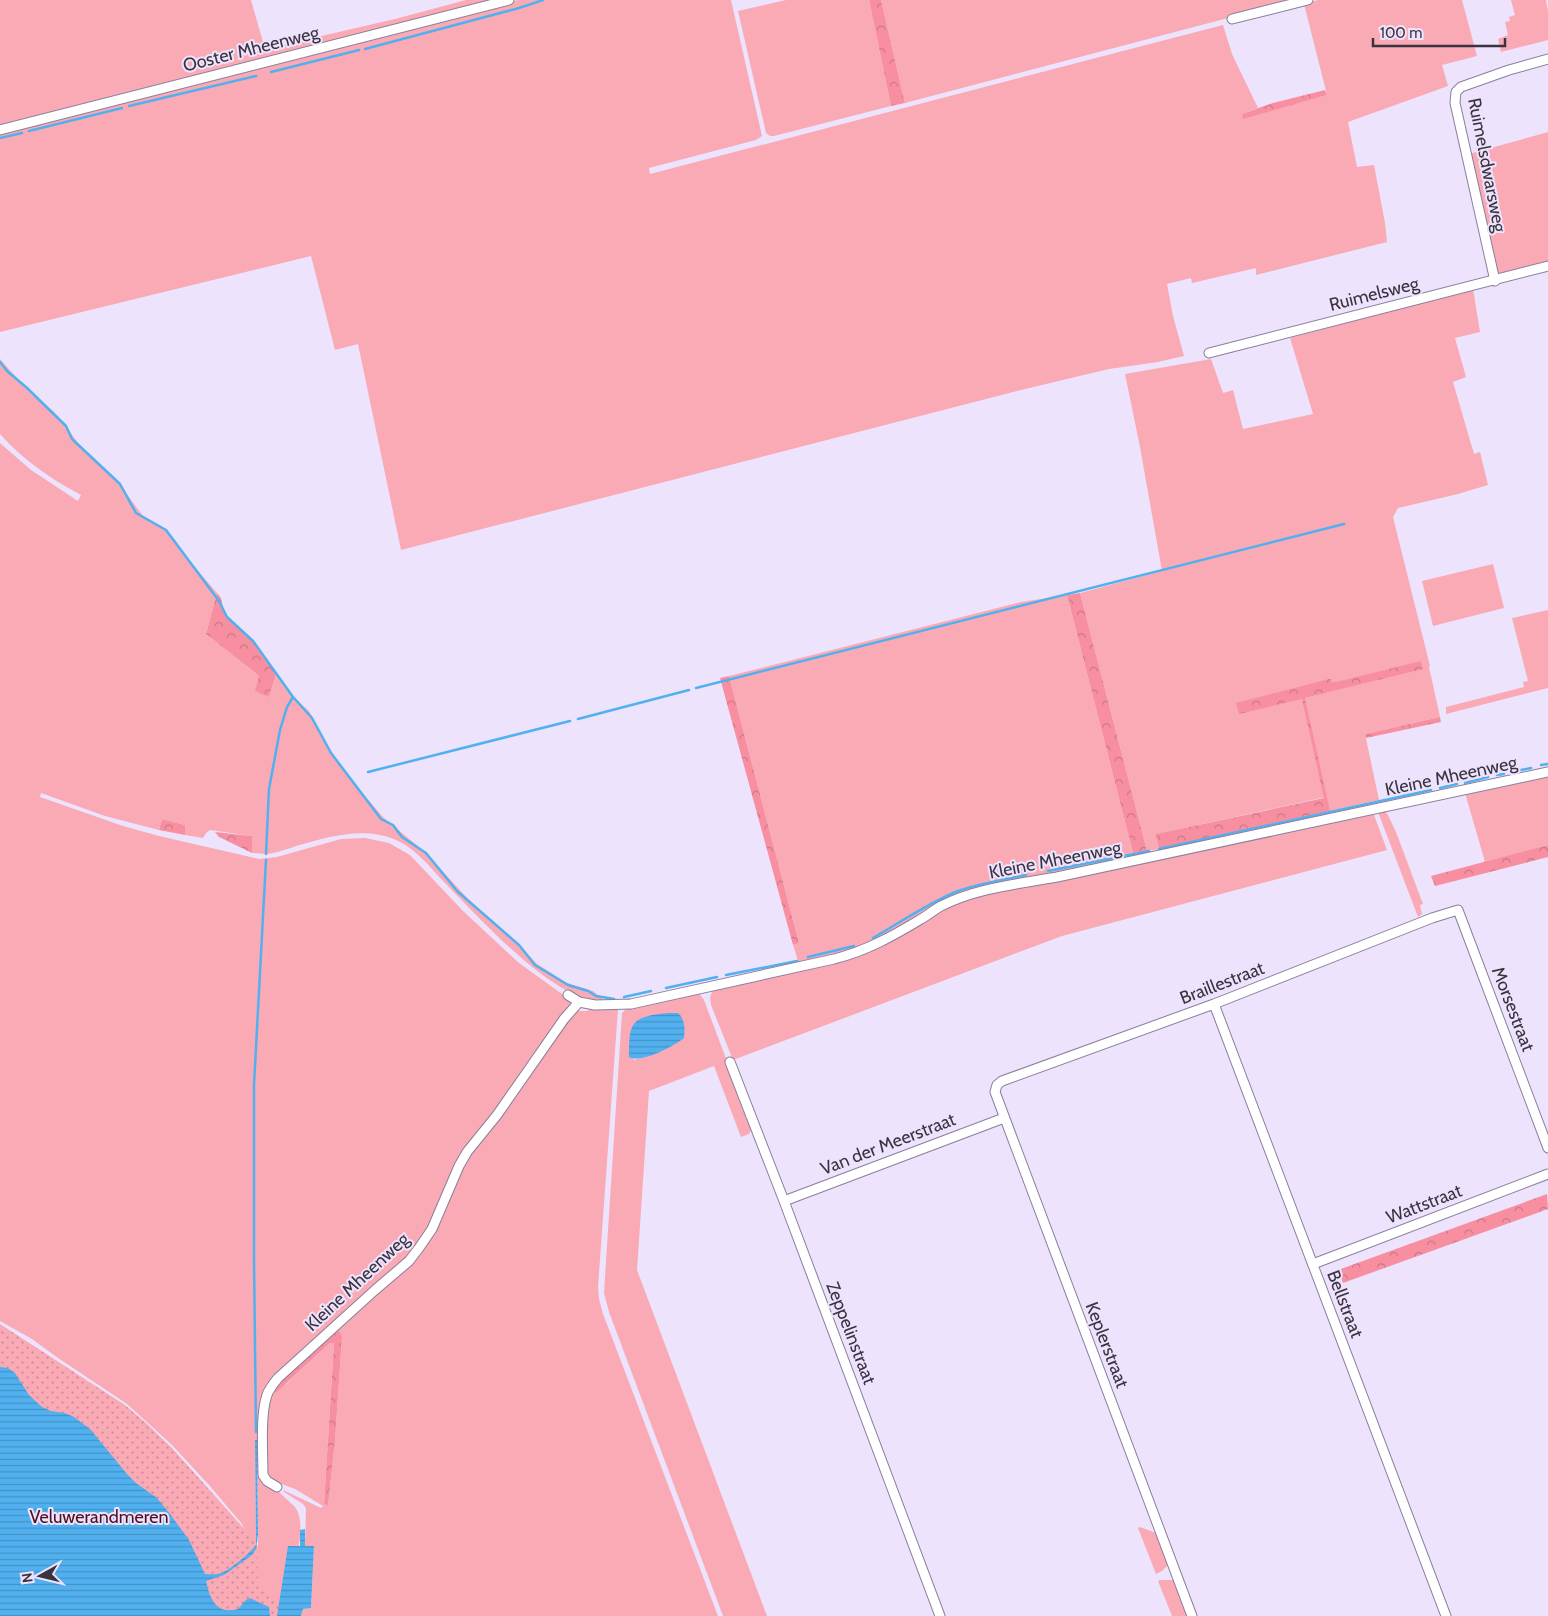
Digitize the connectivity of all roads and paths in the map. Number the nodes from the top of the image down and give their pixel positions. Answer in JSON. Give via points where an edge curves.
{"nodes":[{"id":1,"x":509,"y":0,"type":"edge"},
{"id":2,"x":1308,"y":0,"type":"edge"},
{"id":3,"x":1232,"y":19,"type":"dead end"},
{"id":4,"x":1548,"y":60,"type":"edge"},
{"id":5,"x":0,"y":130,"type":"edge"},
{"id":6,"x":1548,"y":268,"type":"edge"},
{"id":7,"x":1495,"y":281,"type":"junction"},
{"id":8,"x":1209,"y":353,"type":"dead end"},
{"id":9,"x":1548,"y":772,"type":"edge"},
{"id":10,"x":1458,"y":910,"type":"joint"},
{"id":11,"x":568,"y":995,"type":"dead end"},
{"id":12,"x":579,"y":1002,"type":"junction"},
{"id":13,"x":1214,"y":1004,"type":"junction"},
{"id":14,"x":730,"y":1062,"type":"dead end"},
{"id":15,"x":997,"y":1085,"type":"joint"},
{"id":16,"x":1004,"y":1118,"type":"junction"},
{"id":17,"x":1548,"y":1148,"type":"edge"},
{"id":18,"x":1548,"y":1174,"type":"edge"},
{"id":19,"x":784,"y":1201,"type":"junction"},
{"id":20,"x":1312,"y":1264,"type":"junction"},
{"id":21,"x":278,"y":1487,"type":"dead end"},
{"id":22,"x":940,"y":1616,"type":"edge"},
{"id":23,"x":1192,"y":1616,"type":"edge"},
{"id":24,"x":1446,"y":1616,"type":"edge"}],
"edges":[{"from":1,"to":5,"type":"street","name":"Ooster Mheenweg"},
{"from":2,"to":3,"type":"street"},
{"from":4,"to":7,"type":"street","name":"Ruimelsdwarsweg","via":[[1509,70],[1461,87],[1456,92],[1455,103]]},
{"from":6,"to":7,"type":"street","name":"Ruimelsweg"},
{"from":7,"to":8,"type":"street","name":"Ruimelsweg"},
{"from":9,"to":12,"type":"street","name":"Kleine Mheenweg","via":[[984,891],[941,906],[865,950],[834,959],[630,1004]]},
{"from":10,"to":13,"type":"street","name":"Braillestraat"},
{"from":10,"to":17,"type":"street","name":"Morsestraat"},
{"from":11,"to":12,"type":"street","name":"Kleine Mheenweg"},
{"from":12,"to":21,"type":"street","name":"Kleine Mheenweg","via":[[467,1152],[432,1230],[419,1248],[270,1389],[264,1403],[263,1475]]},
{"from":13,"to":15,"type":"street","name":"Braillestraat"},
{"from":13,"to":20,"type":"street","name":"Bellstraat"},
{"from":14,"to":19,"type":"street","name":"Zeppelinstraat"},
{"from":15,"to":16,"type":"street","name":"Keplerstraat","via":[[994,1092]]},
{"from":16,"to":19,"type":"street","name":"Van der Meerstraat"},
{"from":16,"to":23,"type":"street","name":"Keplerstraat"},
{"from":18,"to":20,"type":"street","name":"Wattstraat"},
{"from":19,"to":22,"type":"street","name":"Zeppelinstraat"},
{"from":20,"to":24,"type":"street","name":"Bellstraat"}]}
